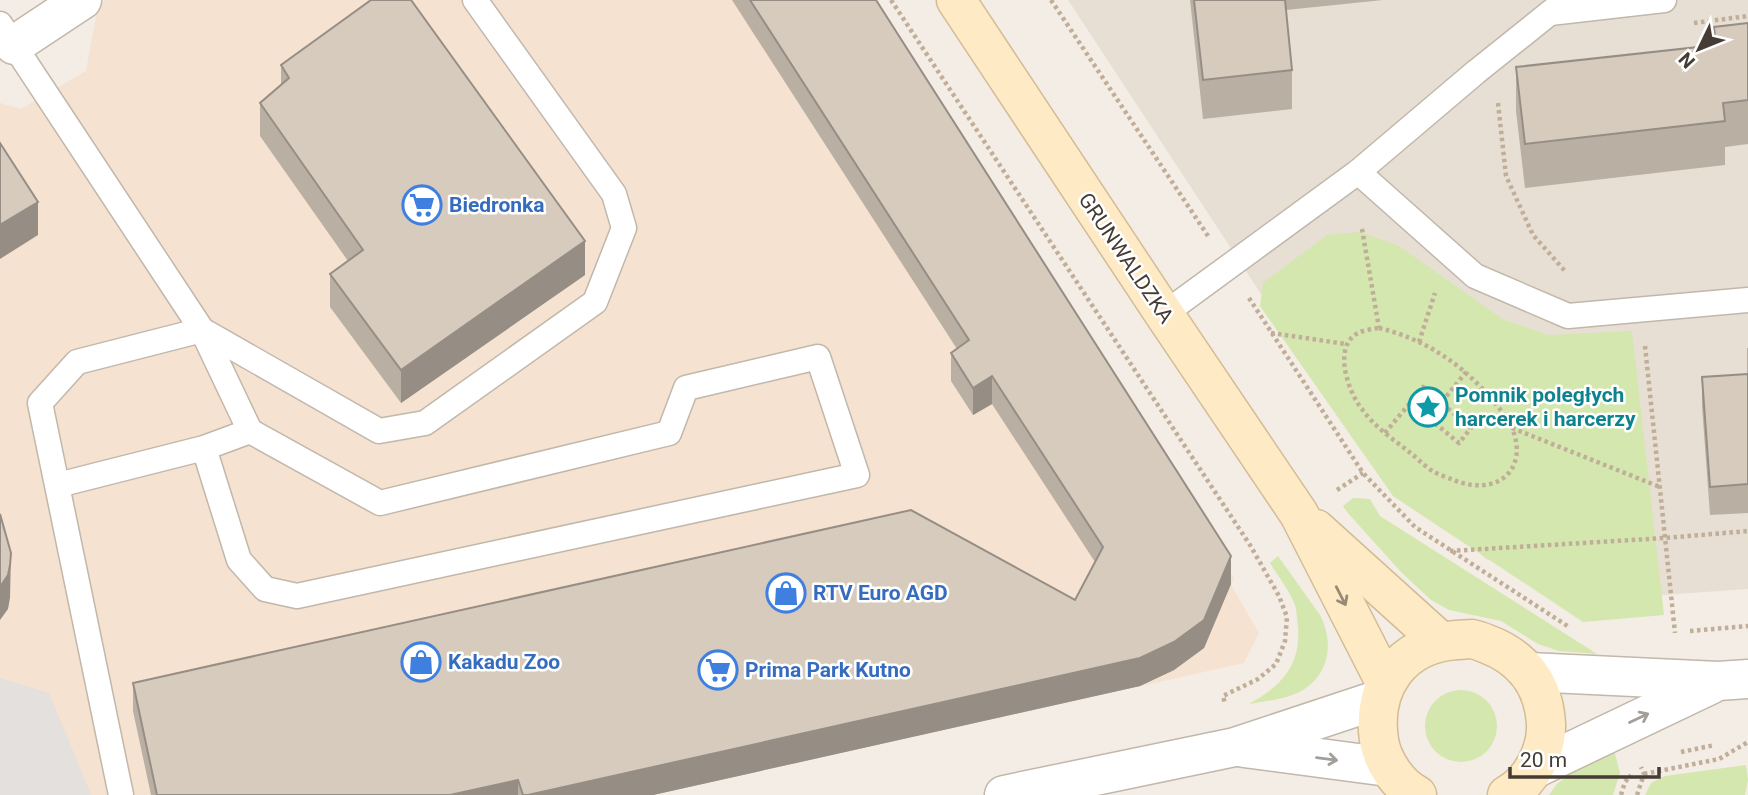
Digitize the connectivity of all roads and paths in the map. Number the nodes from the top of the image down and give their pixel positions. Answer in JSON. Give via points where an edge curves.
{"nodes":[{"id":1,"x":82,"y":0,"type":"edge"},
{"id":2,"x":475,"y":0,"type":"edge"},
{"id":3,"x":891,"y":0,"type":"edge"},
{"id":4,"x":956,"y":0,"type":"edge"},
{"id":5,"x":1664,"y":0,"type":"edge"},
{"id":6,"x":1558,"y":7,"type":"edge"},
{"id":7,"x":1748,"y":16,"type":"edge"},
{"id":8,"x":1683,"y":24,"type":"dead end"},
{"id":9,"x":4,"y":41,"type":"edge"},
{"id":10,"x":1498,"y":100,"type":"dead end"},
{"id":11,"x":1358,"y":172,"type":"junction"},
{"id":12,"x":1334,"y":189,"type":"junction"},
{"id":13,"x":1448,"y":251,"type":"junction"},
{"id":14,"x":1570,"y":276,"type":"dead end"},
{"id":15,"x":1748,"y":300,"type":"edge"},
{"id":16,"x":1627,"y":311,"type":"junction"},
{"id":17,"x":1164,"y":314,"type":"junction"},
{"id":18,"x":1379,"y":328,"type":"junction"},
{"id":19,"x":202,"y":330,"type":"junction"},
{"id":20,"x":1271,"y":332,"type":"dead end"},
{"id":21,"x":1419,"y":342,"type":"junction"},
{"id":22,"x":1346,"y":344,"type":"junction"},
{"id":23,"x":1466,"y":372,"type":"junction"},
{"id":24,"x":1410,"y":403,"type":"junction"},
{"id":25,"x":1441,"y":403,"type":"junction"},
{"id":26,"x":1512,"y":428,"type":"junction"},
{"id":27,"x":250,"y":431,"type":"junction"},
{"id":28,"x":1385,"y":433,"type":"junction"},
{"id":29,"x":204,"y":448,"type":"junction"},
{"id":30,"x":58,"y":485,"type":"junction"},
{"id":31,"x":1660,"y":487,"type":"junction"},
{"id":32,"x":1299,"y":514,"type":"junction"},
{"id":33,"x":1748,"y":531,"type":"edge"},
{"id":34,"x":1665,"y":538,"type":"junction"},
{"id":35,"x":1449,"y":551,"type":"dead end"},
{"id":36,"x":1675,"y":633,"type":"dead end"},
{"id":37,"x":1440,"y":641,"type":"junction"},
{"id":38,"x":1529,"y":672,"type":"junction"},
{"id":39,"x":1733,"y":680,"type":"edge"},
{"id":40,"x":1383,"y":691,"type":"junction"},
{"id":41,"x":1223,"y":696,"type":"dead end"},
{"id":42,"x":1748,"y":742,"type":"edge"},
{"id":43,"x":1236,"y":747,"type":"junction"},
{"id":44,"x":1388,"y":767,"type":"junction"},
{"id":45,"x":1517,"y":787,"type":"edge"},
{"id":46,"x":121,"y":795,"type":"edge"},
{"id":47,"x":1004,"y":795,"type":"edge"},
{"id":48,"x":1417,"y":795,"type":"edge"},
{"id":49,"x":1637,"y":795,"type":"edge"}],
"edges":[{"from":1,"to":9,"type":"street"},
{"from":2,"to":19,"type":"lane","via":[[614,194],[624,228],[595,302],[425,423],[379,431]]},
{"from":3,"to":41,"type":"path","via":[[1279,596],[1287,617],[1285,641],[1276,664],[1258,679]]},
{"from":4,"to":17,"type":"street","name":"GRUNWALDZKA"},
{"from":5,"to":6,"type":"lane"},
{"from":6,"to":11,"type":"lane"},
{"from":7,"to":8,"type":"path"},
{"from":9,"to":19,"type":"lane"},
{"from":10,"to":14,"type":"path","via":[[1506,176],[1533,235]]},
{"from":11,"to":12,"type":"lane"},
{"from":11,"to":13,"type":"lane"},
{"from":12,"to":17,"type":"lane"},
{"from":12,"to":18,"type":"path","via":[[1362,223]]},
{"from":13,"to":16,"type":"lane","via":[[1475,276],[1568,316]]},
{"from":13,"to":21,"type":"path"},
{"from":15,"to":16,"type":"lane"},
{"from":16,"to":31,"type":"path","via":[[1644,338]]},
{"from":17,"to":32,"type":"street","name":"GRUNWALDZKA"},
{"from":18,"to":21,"type":"path"},
{"from":18,"to":22,"type":"path","via":[[1357,333]]},
{"from":19,"to":27,"type":"lane"},
{"from":19,"to":30,"type":"lane","via":[[77,362],[40,403]]},
{"from":20,"to":22,"type":"path"},
{"from":21,"to":23,"type":"path"},
{"from":22,"to":28,"type":"path","via":[[1343,360],[1348,383],[1361,408]]},
{"from":23,"to":25,"type":"path"},
{"from":23,"to":26,"type":"path"},
{"from":24,"to":25,"type":"path","via":[[1423,387]]},
{"from":24,"to":25,"type":"path","via":[[1459,443],[1471,428]]},
{"from":24,"to":28,"type":"path"},
{"from":26,"to":28,"type":"path","via":[[1517,458],[1511,472],[1498,482],[1479,485],[1462,484],[1433,472]]},
{"from":26,"to":31,"type":"path"},
{"from":27,"to":29,"type":"lane"},
{"from":27,"to":29,"type":"lane","via":[[380,503],[669,433],[686,388],[818,357],[857,475],[297,596],[265,589],[239,561]]},
{"from":29,"to":30,"type":"lane"},
{"from":30,"to":46,"type":"lane"},
{"from":31,"to":34,"type":"path"},
{"from":32,"to":37,"type":"street","name":"GRUNWALDZKA"},
{"from":32,"to":40,"type":"street","name":"GRUNWALDZKA","one_way":true},
{"from":33,"to":34,"type":"path"},
{"from":34,"to":35,"type":"path"},
{"from":34,"to":36,"type":"path"},
{"from":37,"to":38,"type":"street","via":[[1473,639],[1504,650]]},
{"from":37,"to":40,"type":"street","via":[[1415,652],[1395,670]]},
{"from":38,"to":39,"type":"street"},
{"from":38,"to":45,"type":"street","via":[[1545,709],[1546,730],[1543,750]]},
{"from":45,"to":39,"type":"street","one_way":true},
{"from":40,"to":43,"type":"street"},
{"from":40,"to":44,"type":"street","via":[[1376,722]]},
{"from":42,"to":49,"type":"path","via":[[1719,758],[1644,774]]},
{"from":43,"to":44,"type":"street","one_way":true},
{"from":43,"to":47,"type":"street"},
{"from":44,"to":48,"type":"street"}]}
